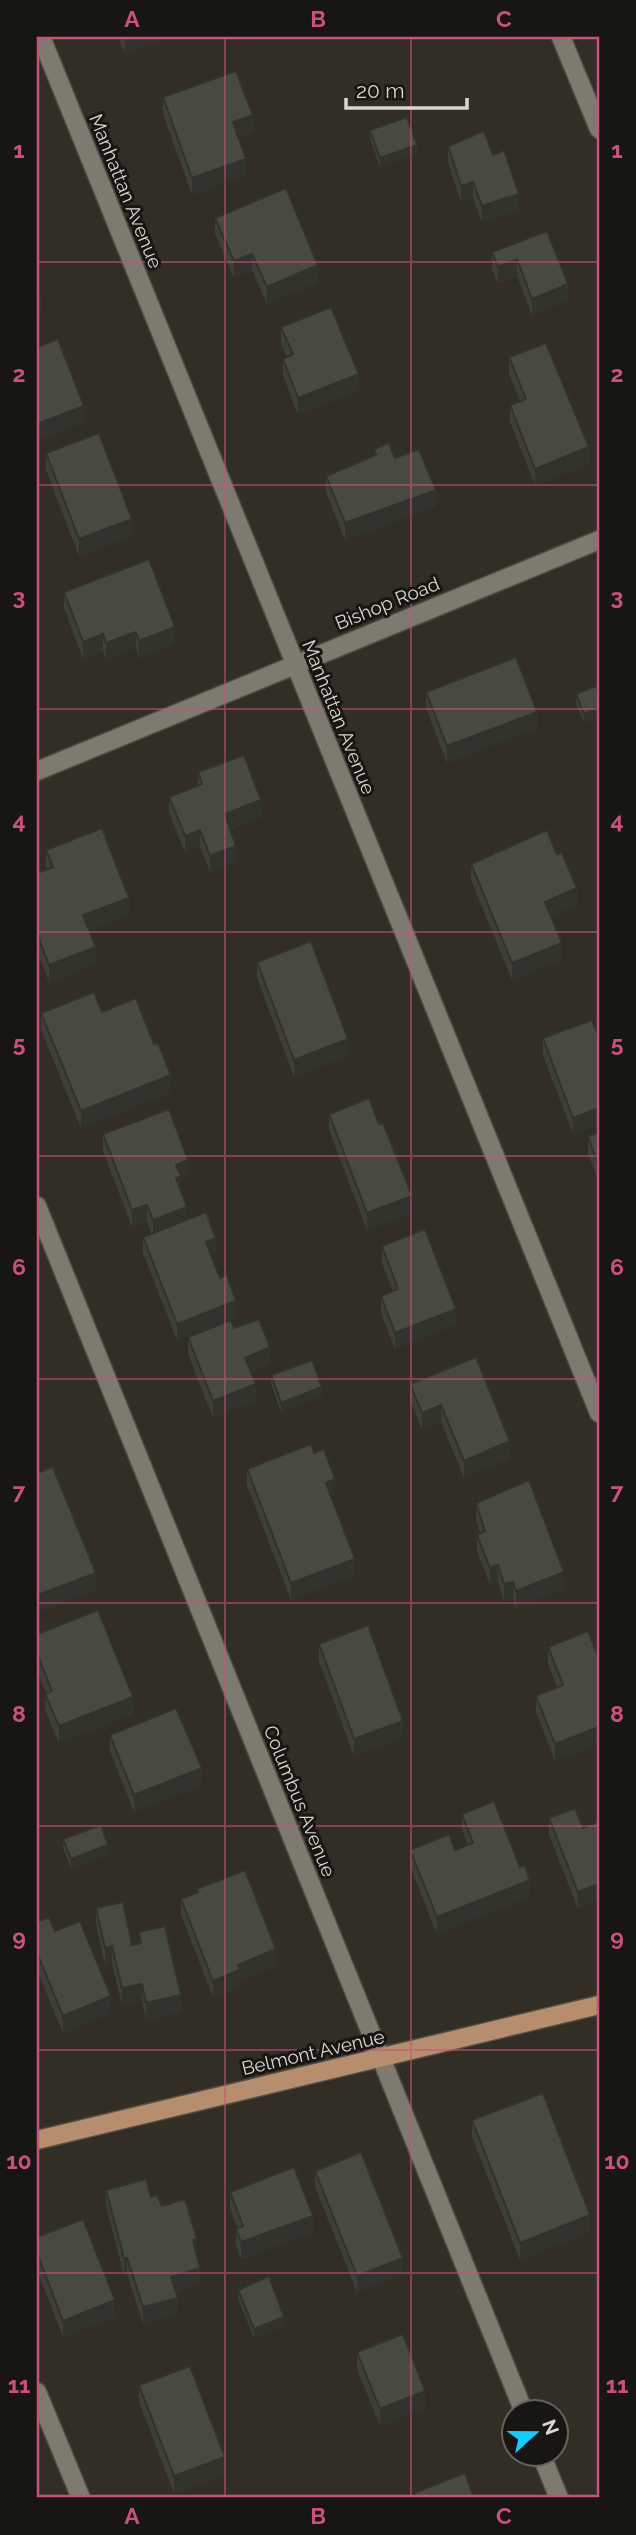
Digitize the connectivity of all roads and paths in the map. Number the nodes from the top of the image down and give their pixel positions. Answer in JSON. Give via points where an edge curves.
{"nodes":[{"id":1,"x":41,"y":37,"type":"edge"},
{"id":2,"x":561,"y":37,"type":"edge"},
{"id":3,"x":599,"y":129,"type":"edge"},
{"id":4,"x":599,"y":540,"type":"edge"},
{"id":5,"x":294,"y":664,"type":"junction"},
{"id":6,"x":37,"y":771,"type":"edge"},
{"id":7,"x":37,"y":1206,"type":"edge"},
{"id":8,"x":599,"y":1413,"type":"edge"},
{"id":9,"x":599,"y":2005,"type":"edge"},
{"id":10,"x":381,"y":2057,"type":"junction"},
{"id":11,"x":37,"y":2140,"type":"edge"},
{"id":12,"x":37,"y":2392,"type":"edge"},
{"id":13,"x":518,"y":2398,"type":"edge"},
{"id":14,"x":546,"y":2468,"type":"edge"},
{"id":15,"x":81,"y":2498,"type":"edge"},
{"id":16,"x":559,"y":2498,"type":"edge"}],
"edges":[{"from":1,"to":5,"type":"street","name":"Manhattan Avenue"},
{"from":2,"to":3,"type":"street"},
{"from":4,"to":5,"type":"street","name":"Bishop Road"},
{"from":5,"to":6,"type":"street","name":"Bishop Road"},
{"from":5,"to":8,"type":"street","name":"Manhattan Avenue"},
{"from":7,"to":10,"type":"street","name":"Columbus Avenue"},
{"from":9,"to":10,"type":"main road","name":"Belmont Avenue"},
{"from":10,"to":11,"type":"main road","name":"Belmont Avenue"},
{"from":10,"to":13,"type":"street","name":"Columbus Avenue"},
{"from":12,"to":15,"type":"street"},
{"from":14,"to":16,"type":"street"}]}
